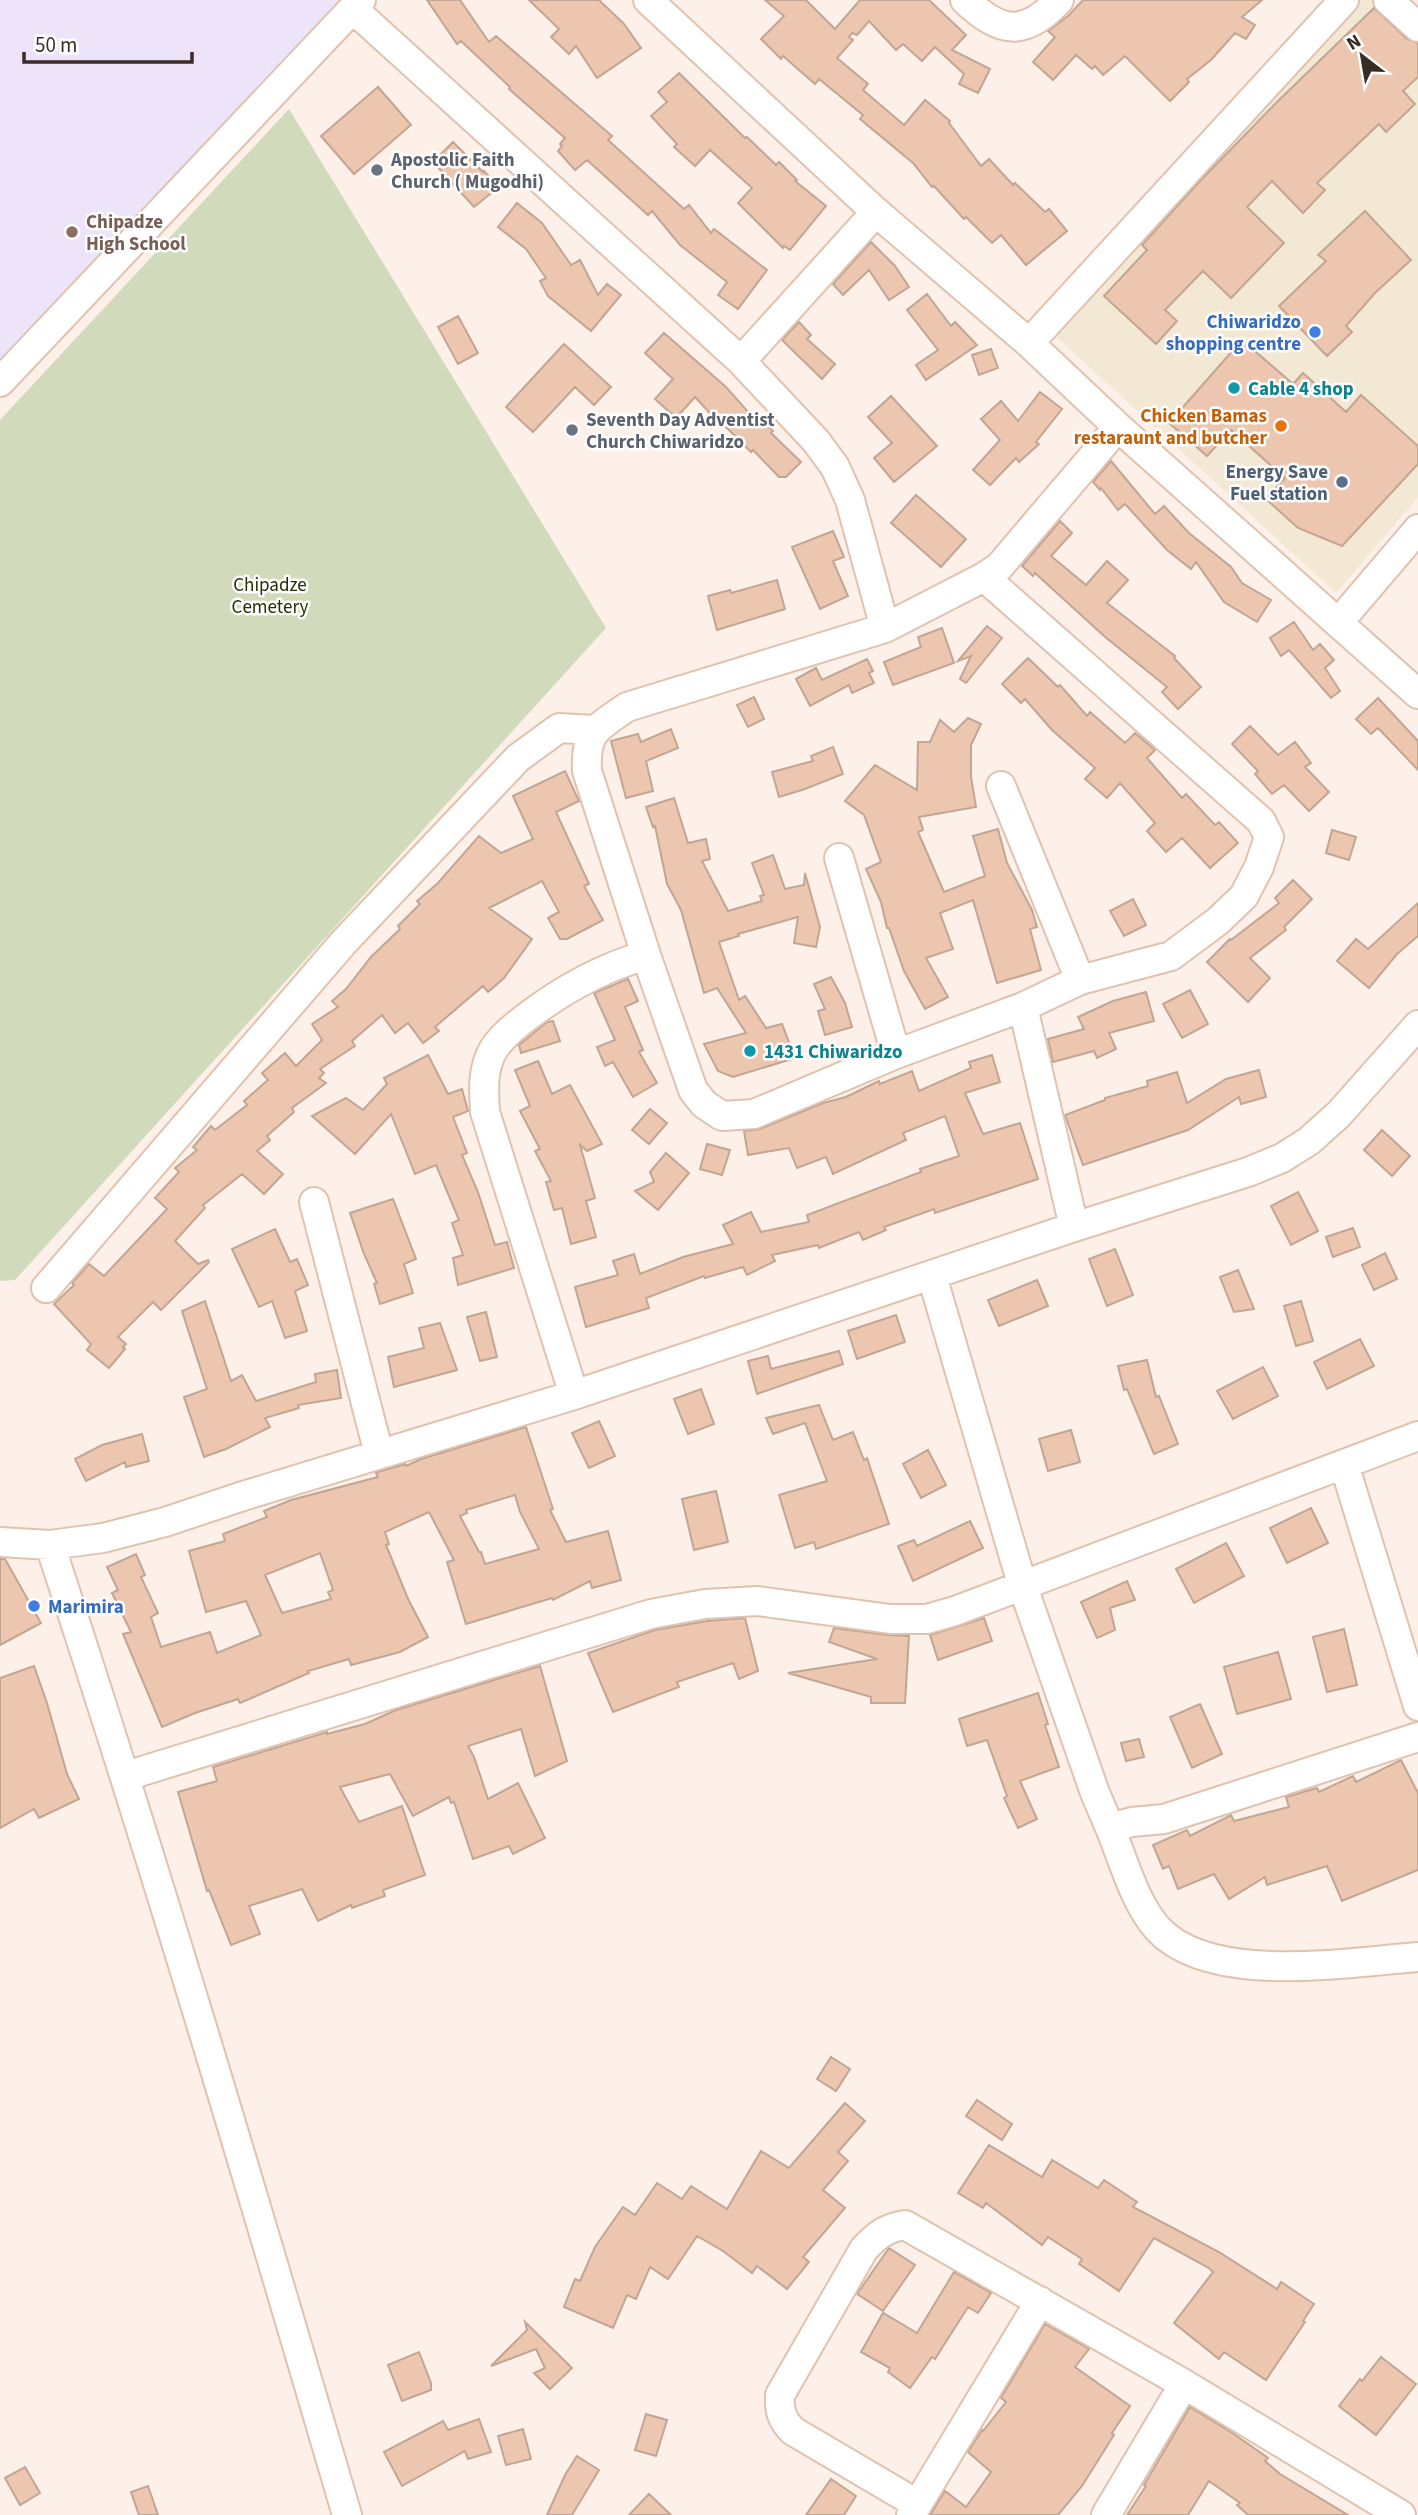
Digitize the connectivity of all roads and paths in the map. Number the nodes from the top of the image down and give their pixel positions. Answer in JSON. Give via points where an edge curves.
{"nodes":[{"id":1,"x":648,"y":0,"type":"edge"},
{"id":2,"x":965,"y":0,"type":"edge"},
{"id":3,"x":1059,"y":0,"type":"edge"},
{"id":4,"x":1344,"y":0,"type":"edge"},
{"id":5,"x":1388,"y":0,"type":"edge"},
{"id":6,"x":357,"y":4,"type":"edge"},
{"id":7,"x":1418,"y":27,"type":"edge"},
{"id":8,"x":876,"y":212,"type":"junction"},
{"id":9,"x":1029,"y":343,"type":"junction"},
{"id":10,"x":741,"y":361,"type":"junction"},
{"id":11,"x":0,"y":382,"type":"edge"},
{"id":12,"x":1118,"y":427,"type":"junction"},
{"id":13,"x":1418,"y":529,"type":"edge"},
{"id":14,"x":984,"y":577,"type":"junction"},
{"id":15,"x":1338,"y":623,"type":"junction"},
{"id":16,"x":885,"y":628,"type":"junction"},
{"id":17,"x":1418,"y":694,"type":"edge"},
{"id":18,"x":594,"y":730,"type":"junction"},
{"id":19,"x":1001,"y":786,"type":"dead end"},
{"id":20,"x":839,"y":858,"type":"dead end"},
{"id":21,"x":646,"y":955,"type":"junction"},
{"id":22,"x":1080,"y":980,"type":"junction"},
{"id":23,"x":1023,"y":1007,"type":"junction"},
{"id":24,"x":1418,"y":1025,"type":"edge"},
{"id":25,"x":896,"y":1054,"type":"junction"},
{"id":26,"x":314,"y":1202,"type":"dead end"},
{"id":27,"x":1074,"y":1227,"type":"junction"},
{"id":28,"x":932,"y":1276,"type":"junction"},
{"id":29,"x":46,"y":1288,"type":"dead end"},
{"id":30,"x":573,"y":1395,"type":"junction"},
{"id":31,"x":1418,"y":1436,"type":"edge"},
{"id":32,"x":379,"y":1454,"type":"junction"},
{"id":33,"x":1344,"y":1464,"type":"junction"},
{"id":34,"x":0,"y":1542,"type":"edge"},
{"id":35,"x":50,"y":1545,"type":"junction"},
{"id":36,"x":1022,"y":1584,"type":"junction"},
{"id":37,"x":1418,"y":1706,"type":"edge"},
{"id":38,"x":1418,"y":1737,"type":"edge"},
{"id":39,"x":127,"y":1776,"type":"junction"},
{"id":40,"x":1110,"y":1828,"type":"junction"},
{"id":41,"x":1418,"y":1957,"type":"edge"},
{"id":42,"x":1040,"y":2301,"type":"junction"},
{"id":43,"x":1184,"y":2384,"type":"junction"},
{"id":44,"x":914,"y":2510,"type":"edge"},
{"id":45,"x":347,"y":2515,"type":"edge"},
{"id":46,"x":1105,"y":2515,"type":"edge"},
{"id":47,"x":1401,"y":2515,"type":"edge"}],
"edges":[{"from":1,"to":8,"type":"street"},
{"from":2,"to":3,"type":"street","via":[[1003,28],[1047,13]]},
{"from":4,"to":9,"type":"street"},
{"from":5,"to":7,"type":"street"},
{"from":6,"to":10,"type":"street"},
{"from":6,"to":11,"type":"street"},
{"from":8,"to":9,"type":"street"},
{"from":8,"to":10,"type":"street"},
{"from":9,"to":12,"type":"street"},
{"from":10,"to":16,"type":"street","via":[[835,467],[850,500]]},
{"from":12,"to":14,"type":"street","via":[[999,567]]},
{"from":12,"to":15,"type":"street"},
{"from":13,"to":15,"type":"street"},
{"from":14,"to":16,"type":"street"},
{"from":14,"to":22,"type":"street","via":[[1261,821],[1269,837],[1244,896],[1171,956]]},
{"from":15,"to":17,"type":"street"},
{"from":16,"to":18,"type":"street","via":[[627,707]]},
{"from":18,"to":21,"type":"street","via":[[586,751],[587,771]]},
{"from":18,"to":29,"type":"street","via":[[559,728],[518,758],[343,943]]},
{"from":19,"to":22,"type":"street"},
{"from":20,"to":25,"type":"street"},
{"from":21,"to":25,"type":"street","via":[[694,1090],[722,1116],[754,1114]]},
{"from":21,"to":30,"type":"street","via":[[585,978],[512,1028],[492,1052],[483,1079],[485,1112]]},
{"from":22,"to":23,"type":"street"},
{"from":23,"to":25,"type":"street"},
{"from":23,"to":27,"type":"street"},
{"from":24,"to":27,"type":"street","via":[[1339,1114],[1282,1158]]},
{"from":26,"to":32,"type":"street"},
{"from":27,"to":28,"type":"street"},
{"from":28,"to":30,"type":"street"},
{"from":28,"to":36,"type":"street"},
{"from":30,"to":32,"type":"street"},
{"from":31,"to":33,"type":"street"},
{"from":32,"to":35,"type":"street","via":[[165,1522],[103,1538]]},
{"from":33,"to":36,"type":"street"},
{"from":33,"to":37,"type":"street"},
{"from":34,"to":35,"type":"street"},
{"from":35,"to":39,"type":"street"},
{"from":36,"to":39,"type":"street","via":[[927,1619],[890,1619],[758,1601],[651,1614]]},
{"from":36,"to":40,"type":"street"},
{"from":38,"to":40,"type":"street","via":[[1164,1819]]},
{"from":39,"to":45,"type":"street"},
{"from":40,"to":41,"type":"street","via":[[1143,1908],[1159,1930],[1197,1953],[1251,1966]]},
{"from":42,"to":43,"type":"street"},
{"from":42,"to":44,"type":"street"},
{"from":42,"to":44,"type":"street","via":[[905,2225],[879,2233],[864,2249],[780,2395],[779,2410],[793,2431]]},
{"from":43,"to":46,"type":"street"},
{"from":43,"to":47,"type":"street"}]}
